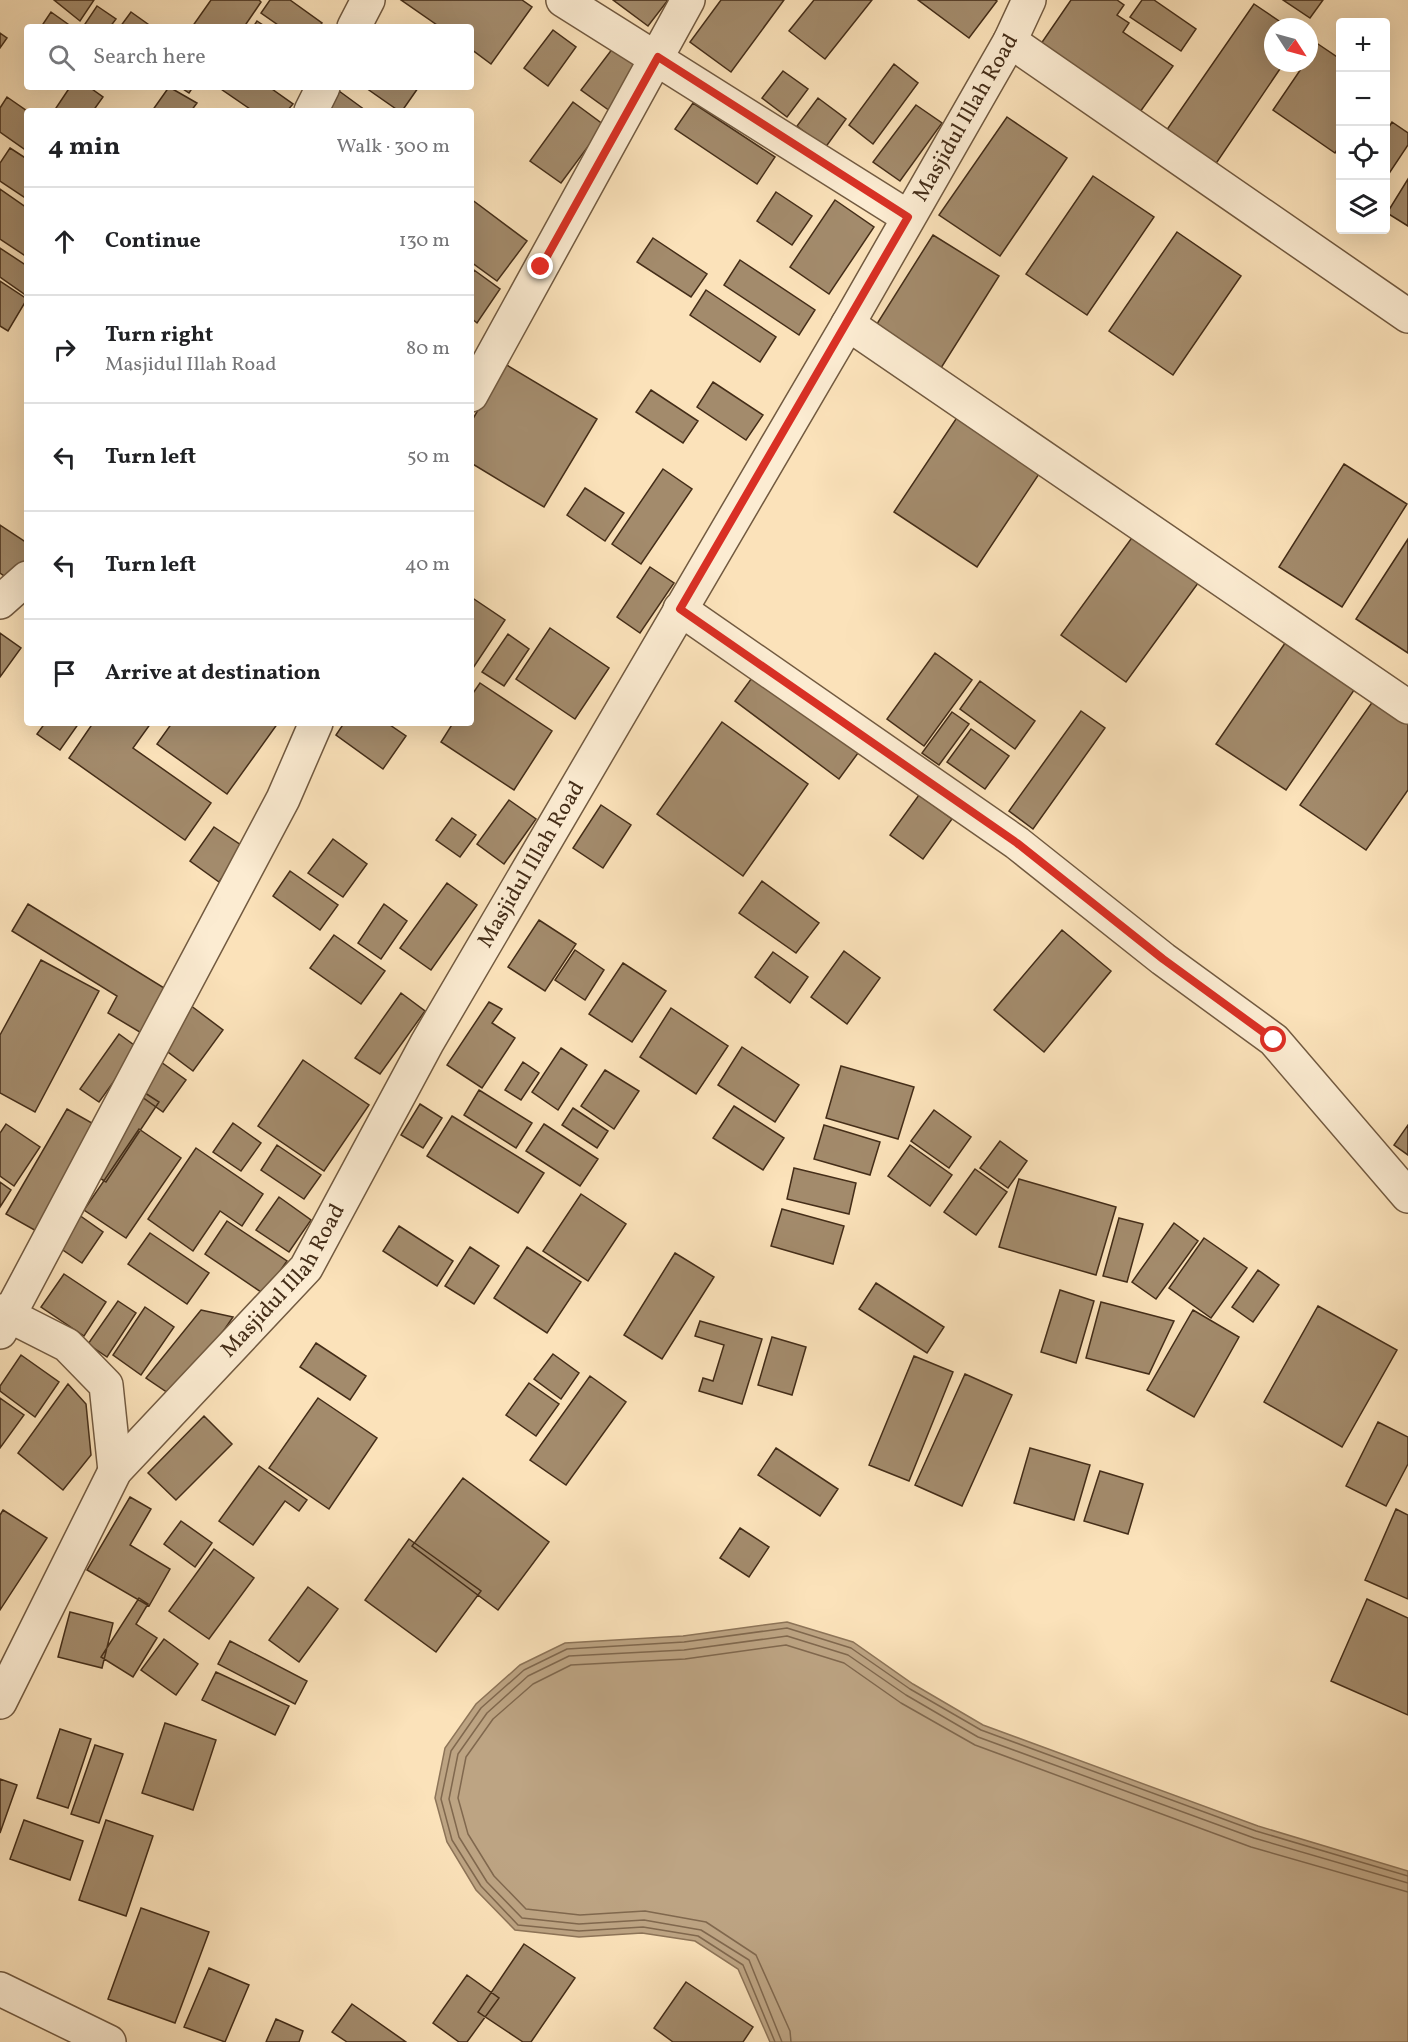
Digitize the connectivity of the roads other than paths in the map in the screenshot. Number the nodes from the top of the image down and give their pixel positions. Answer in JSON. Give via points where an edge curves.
{"nodes":[{"id":1,"x":368,"y":0,"type":"edge"},
{"id":2,"x":564,"y":0,"type":"edge"},
{"id":3,"x":688,"y":0,"type":"edge"},
{"id":4,"x":1029,"y":0,"type":"edge"},
{"id":5,"x":356,"y":24,"type":"edge"},
{"id":6,"x":1010,"y":41,"type":"junction"},
{"id":7,"x":658,"y":57,"type":"junction"},
{"id":8,"x":322,"y":90,"type":"edge"},
{"id":9,"x":312,"y":108,"type":"edge"},
{"id":10,"x":908,"y":217,"type":"junction"},
{"id":11,"x":1408,"y":316,"type":"edge"},
{"id":12,"x":848,"y":324,"type":"junction"},
{"id":13,"x":474,"y":389,"type":"edge"},
{"id":14,"x":24,"y":581,"type":"edge"},
{"id":15,"x":0,"y":602,"type":"edge"},
{"id":16,"x":680,"y":609,"type":"junction"},
{"id":17,"x":1408,"y":707,"type":"edge"},
{"id":18,"x":315,"y":726,"type":"edge"},
{"id":19,"x":1408,"y":1196,"type":"edge"},
{"id":20,"x":3,"y":1319,"type":"edge"},
{"id":21,"x":115,"y":1471,"type":"junction"},
{"id":22,"x":0,"y":1702,"type":"edge"},
{"id":23,"x":0,"y":1989,"type":"edge"},
{"id":24,"x":109,"y":2042,"type":"edge"}],
"edges":[{"from":1,"to":5,"type":"street"},
{"from":2,"to":7,"type":"street"},
{"from":3,"to":7,"type":"street"},
{"from":4,"to":6,"type":"street","name":"Masjidul Illah Road"},
{"from":6,"to":10,"type":"street","name":"Masjidul Illah Road"},
{"from":6,"to":11,"type":"street"},
{"from":7,"to":10,"type":"street"},
{"from":7,"to":13,"type":"street"},
{"from":8,"to":9,"type":"street"},
{"from":10,"to":12,"type":"street","name":"Masjidul Illah Road"},
{"from":12,"to":16,"type":"street","name":"Masjidul Illah Road"},
{"from":12,"to":17,"type":"street"},
{"from":14,"to":15,"type":"street"},
{"from":16,"to":19,"type":"street","via":[[1017,843],[1163,959],[1274,1040]]},
{"from":16,"to":21,"type":"street","name":"Masjidul Illah Road","via":[[427,1043],[306,1268]]},
{"from":18,"to":20,"type":"street","via":[[284,799]]},
{"from":20,"to":21,"type":"street","via":[[67,1345],[106,1385]]},
{"from":21,"to":22,"type":"street","name":"Masjidul Illah Road"},
{"from":23,"to":24,"type":"street"}]}
